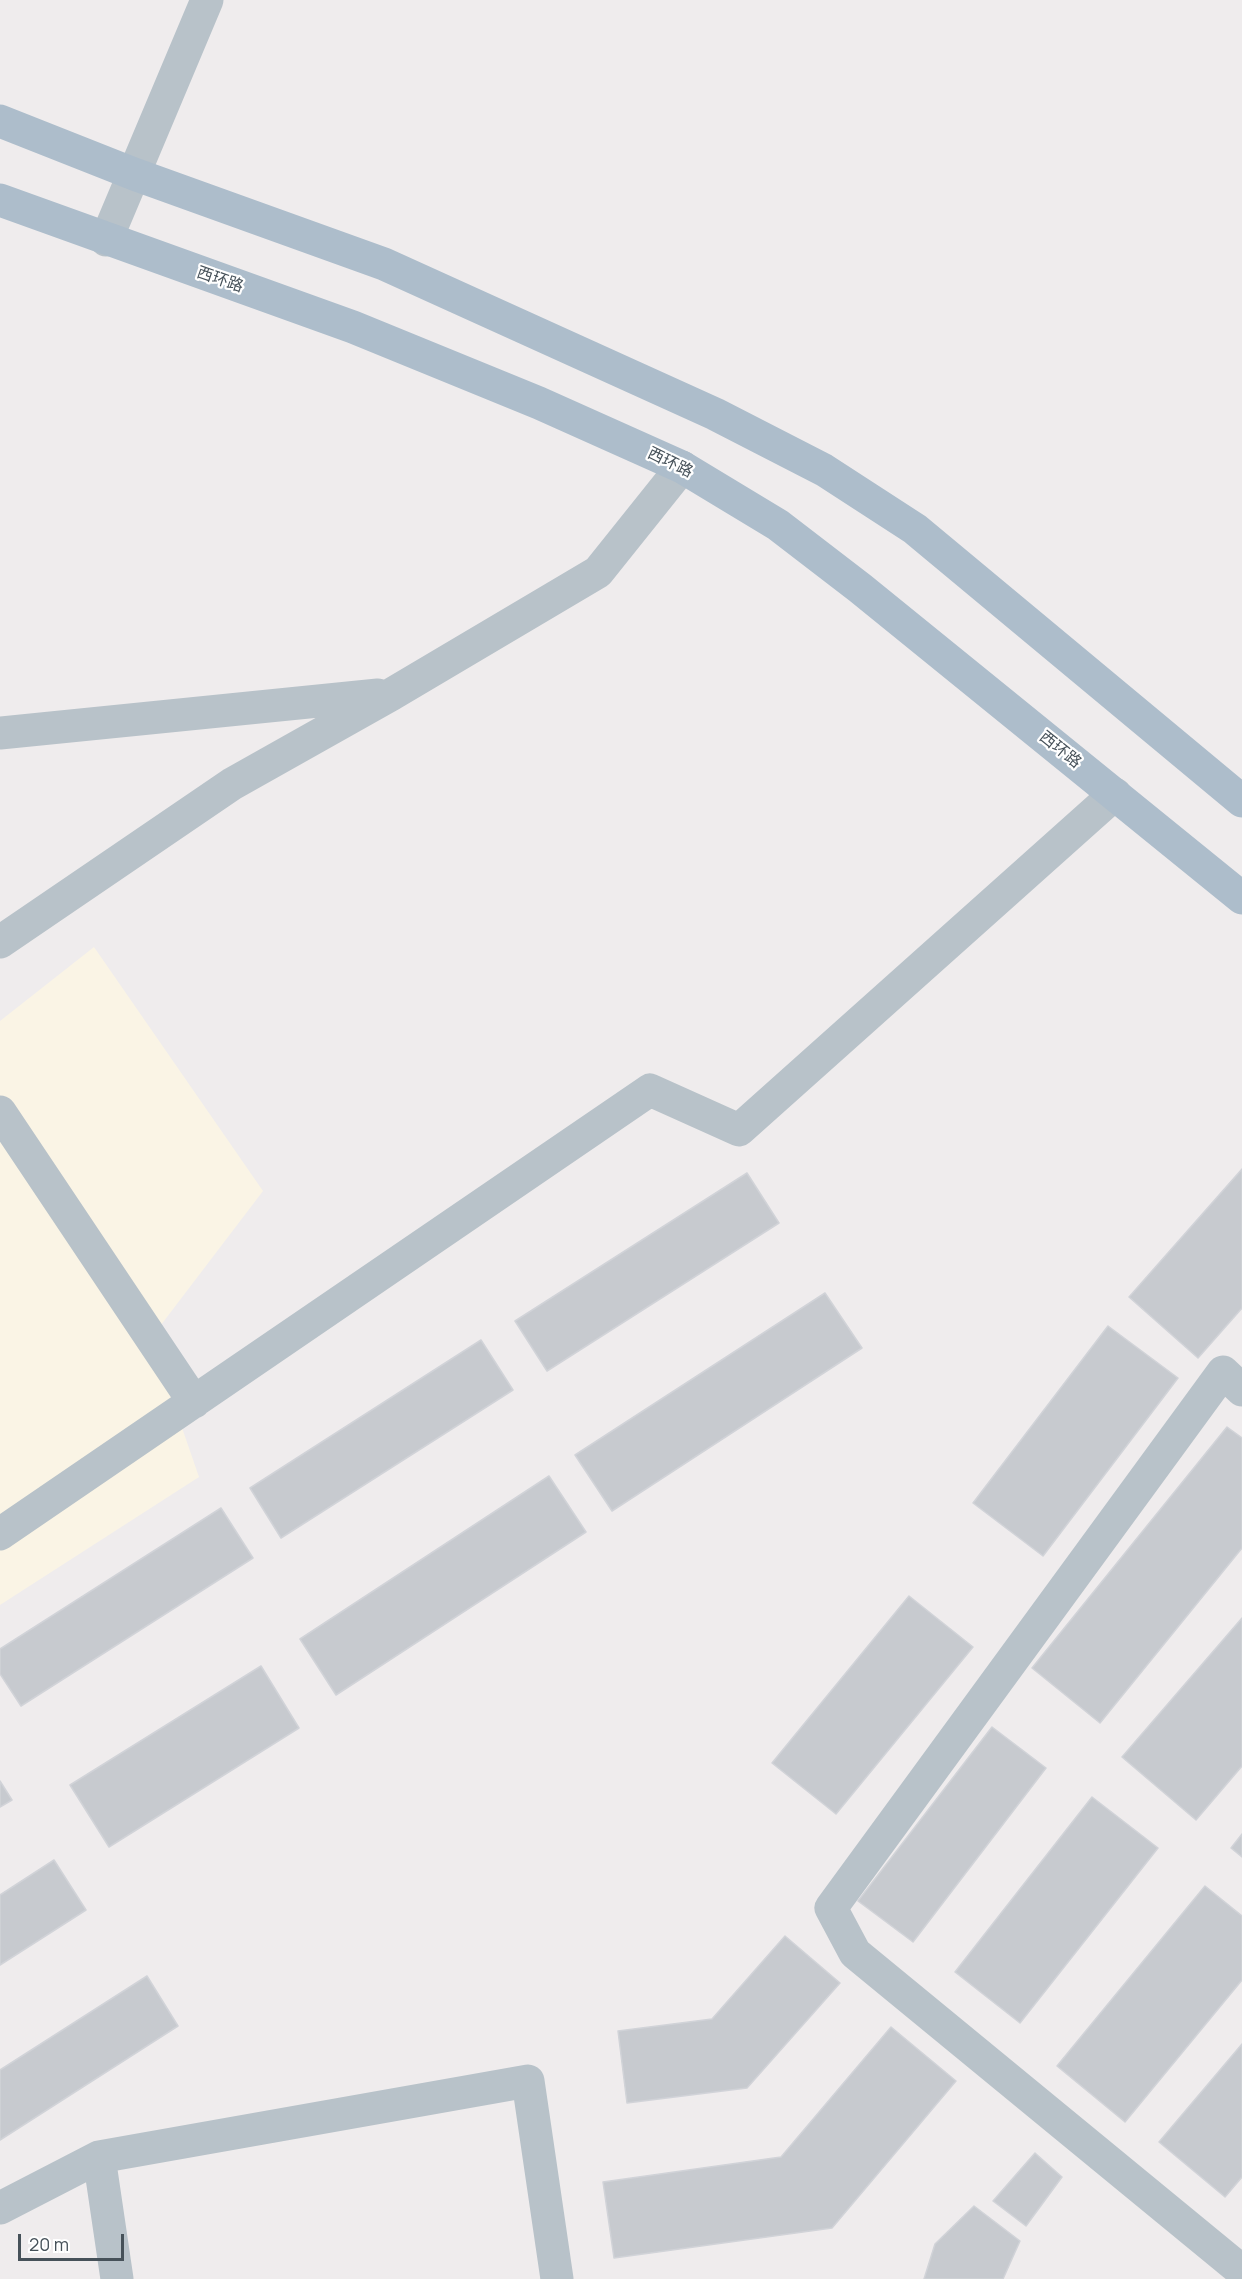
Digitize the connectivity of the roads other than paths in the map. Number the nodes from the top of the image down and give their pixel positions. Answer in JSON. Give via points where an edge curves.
{"nodes":[{"id":1,"x":207,"y":0,"type":"edge"},
{"id":2,"x":0,"y":122,"type":"edge"},
{"id":3,"x":134,"y":174,"type":"junction"},
{"id":4,"x":0,"y":200,"type":"edge"},
{"id":5,"x":106,"y":240,"type":"junction"},
{"id":6,"x":682,"y":468,"type":"junction"},
{"id":7,"x":392,"y":694,"type":"junction"},
{"id":8,"x":0,"y":733,"type":"edge"},
{"id":9,"x":1114,"y":794,"type":"junction"},
{"id":10,"x":1242,"y":801,"type":"edge"},
{"id":11,"x":1242,"y":898,"type":"edge"},
{"id":12,"x":0,"y":942,"type":"edge"},
{"id":13,"x":0,"y":1112,"type":"edge"},
{"id":14,"x":1242,"y":1390,"type":"edge"},
{"id":15,"x":194,"y":1402,"type":"junction"},
{"id":16,"x":0,"y":1534,"type":"edge"},
{"id":17,"x":99,"y":2157,"type":"junction"},
{"id":18,"x":0,"y":2208,"type":"edge"},
{"id":19,"x":1242,"y":2271,"type":"edge"},
{"id":20,"x":117,"y":2279,"type":"edge"},
{"id":21,"x":557,"y":2279,"type":"edge"}],
"edges":[{"from":1,"to":3,"type":"street"},
{"from":2,"to":3,"type":"main road"},
{"from":3,"to":5,"type":"street"},
{"from":3,"to":10,"type":"main road","via":[[384,264],[715,414],[825,470],[915,529]]},
{"from":4,"to":5,"type":"main road","name":"西环路"},
{"from":5,"to":6,"type":"main road","name":"西环路","via":[[353,327],[539,403]]},
{"from":6,"to":7,"type":"street","via":[[598,572]]},
{"from":6,"to":9,"type":"main road","name":"西环路","via":[[778,525]]},
{"from":7,"to":8,"type":"street"},
{"from":7,"to":12,"type":"street","via":[[232,784]]},
{"from":9,"to":11,"type":"main road","name":"西环路"},
{"from":9,"to":15,"type":"street","via":[[739,1130],[650,1090]]},
{"from":13,"to":15,"type":"street"},
{"from":14,"to":19,"type":"street","via":[[1223,1372],[831,1908],[855,1953]]},
{"from":15,"to":16,"type":"street"},
{"from":17,"to":18,"type":"street"},
{"from":17,"to":20,"type":"street"},
{"from":17,"to":21,"type":"street","via":[[528,2081]]}]}
